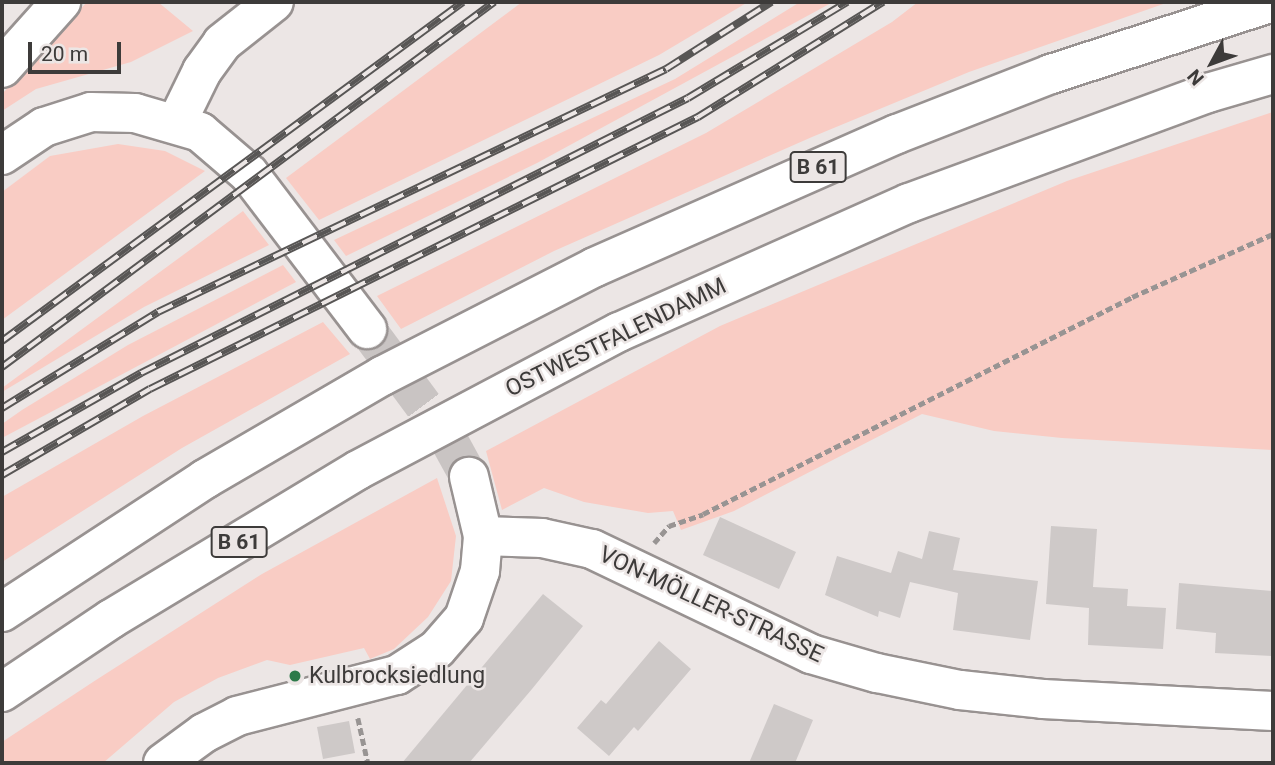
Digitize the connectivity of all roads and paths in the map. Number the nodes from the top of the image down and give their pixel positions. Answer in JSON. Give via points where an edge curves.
{"nodes":[{"id":1,"x":61,"y":2,"type":"edge"},
{"id":2,"x":274,"y":2,"type":"edge"},
{"id":3,"x":1273,"y":2,"type":"edge"},
{"id":4,"x":2,"y":68,"type":"edge"},
{"id":5,"x":1273,"y":74,"type":"edge"},
{"id":6,"x":177,"y":122,"type":"junction"},
{"id":7,"x":2,"y":155,"type":"edge"},
{"id":8,"x":1273,"y":234,"type":"edge"},
{"id":9,"x":367,"y":329,"type":"tunnel mouth"},
{"id":10,"x":469,"y":477,"type":"tunnel mouth"},
{"id":11,"x":483,"y":536,"type":"junction"},
{"id":12,"x":643,"y":570,"type":"junction"},
{"id":13,"x":2,"y":612,"type":"edge"},
{"id":14,"x":2,"y":692,"type":"edge"},
{"id":15,"x":1273,"y":711,"type":"edge"},
{"id":16,"x":163,"y":763,"type":"edge"}],
"edges":[{"from":1,"to":4,"type":"main road"},
{"from":2,"to":6,"type":"main road","via":[[222,43],[202,71]]},
{"from":3,"to":13,"type":"main road","number":"B 61","via":[[1051,74],[910,129],[595,267],[382,376],[205,479]]},
{"from":5,"to":14,"type":"main road","name":"OSTWESTFALENDAMM","number":"B 61","via":[[1208,93],[909,203],[619,332],[358,470],[111,618]]},
{"from":6,"to":7,"type":"main road","via":[[135,113],[90,112],[44,127]]},
{"from":6,"to":9,"type":"main road","via":[[200,132],[249,174]]},
{"from":8,"to":12,"type":"path","via":[[1132,297],[703,514],[669,526],[656,539]]},
{"from":10,"to":11,"type":"main road"},
{"from":11,"to":12,"type":"main road","name":"VON-MÖLLER-STRASSE","via":[[542,538],[592,549]]},
{"from":11,"to":16,"type":"main road","via":[[480,571],[464,618],[438,649],[397,675],[237,716]]},
{"from":12,"to":15,"type":"main road","name":"VON-MÖLLER-STRASSE","via":[[811,654],[877,673],[960,690],[1043,699]]}]}
